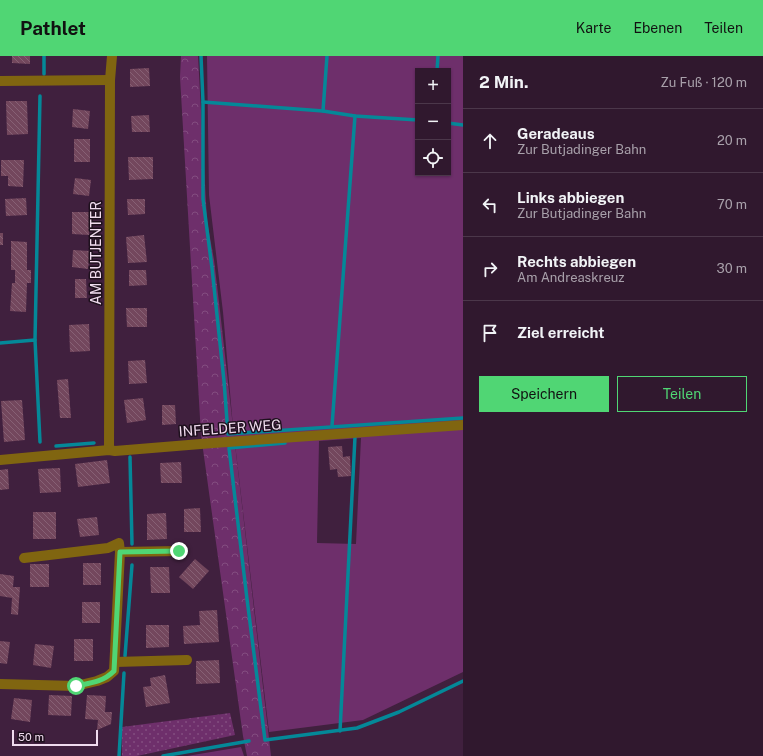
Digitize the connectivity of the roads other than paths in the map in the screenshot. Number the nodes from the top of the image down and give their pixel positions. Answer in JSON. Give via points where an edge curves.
{"nodes":[{"id":1,"x":112,"y":56,"type":"edge"},
{"id":2,"x":110,"y":80,"type":"junction"},
{"id":3,"x":0,"y":81,"type":"edge"},
{"id":4,"x":463,"y":425,"type":"edge"},
{"id":5,"x":109,"y":450,"type":"junction"},
{"id":6,"x":0,"y":460,"type":"edge"},
{"id":7,"x":120,"y":547,"type":"junction"},
{"id":8,"x":179,"y":551,"type":"dead end"},
{"id":9,"x":24,"y":558,"type":"dead end"},
{"id":10,"x":187,"y":660,"type":"dead end"},
{"id":11,"x":115,"y":662,"type":"junction"},
{"id":12,"x":0,"y":684,"type":"edge"}],
"edges":[{"from":1,"to":2,"type":"street","name":"AM BUTJENTER"},
{"from":2,"to":3,"type":"street"},
{"from":2,"to":5,"type":"street","name":"AM BUTJENTER"},
{"from":4,"to":5,"type":"street","name":"INFELDER WEG"},
{"from":5,"to":6,"type":"street","name":"INFELDER WEG"},
{"from":7,"to":8,"type":"street"},
{"from":7,"to":9,"type":"street"},
{"from":7,"to":11,"type":"street"},
{"from":10,"to":11,"type":"street"},
{"from":11,"to":12,"type":"street","via":[[114,671],[97,682],[76,686]]}]}
